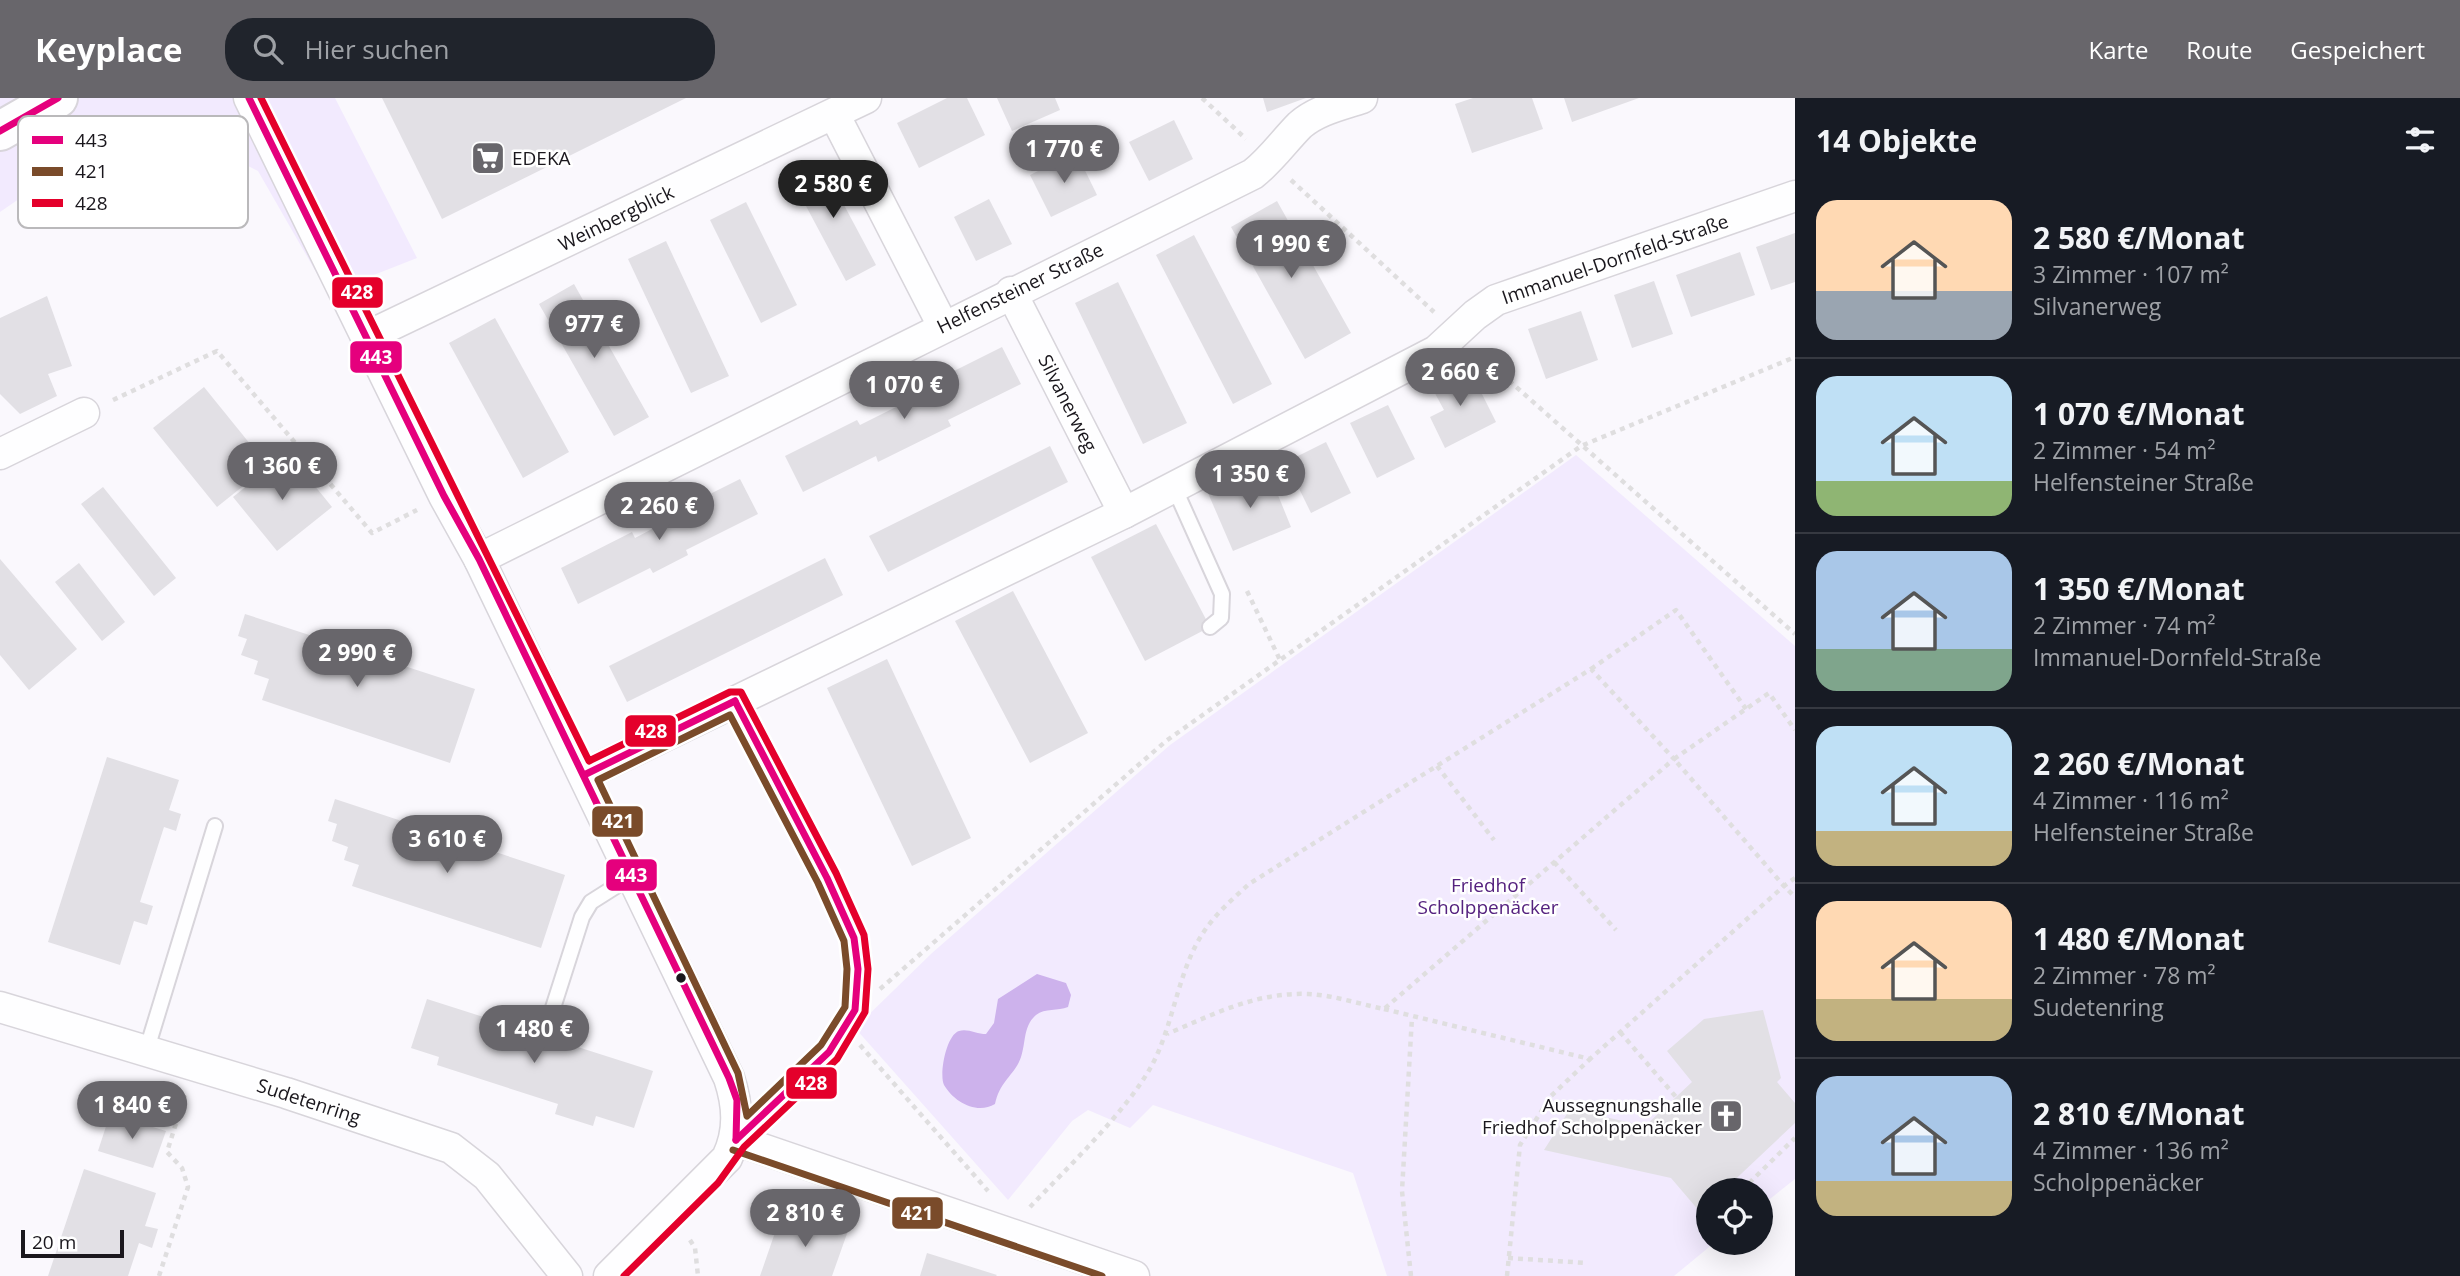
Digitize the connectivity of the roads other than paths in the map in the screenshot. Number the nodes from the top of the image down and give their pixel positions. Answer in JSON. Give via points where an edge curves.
{"nodes":[{"id":1,"x":58,"y":98,"type":"edge"},
{"id":2,"x":248,"y":98,"type":"edge"},
{"id":3,"x":866,"y":98,"type":"edge"},
{"id":4,"x":1362,"y":98,"type":"edge"},
{"id":5,"x":834,"y":114,"type":"junction"},
{"id":6,"x":26,"y":116,"type":"edge"},
{"id":7,"x":18,"y":121,"type":"edge"},
{"id":8,"x":0,"y":131,"type":"edge"},
{"id":9,"x":1795,"y":196,"type":"edge"},
{"id":10,"x":1011,"y":292,"type":"junction"},
{"id":11,"x":943,"y":326,"type":"junction"},
{"id":12,"x":366,"y":337,"type":"junction"},
{"id":13,"x":84,"y":414,"type":"road end"},
{"id":14,"x":0,"y":454,"type":"edge"},
{"id":15,"x":1174,"y":487,"type":"junction"},
{"id":16,"x":1124,"y":513,"type":"junction"},
{"id":17,"x":479,"y":559,"type":"junction"},
{"id":18,"x":1210,"y":627,"type":"dead end"},
{"id":19,"x":735,"y":701,"type":"junction"},
{"id":20,"x":584,"y":775,"type":"junction"},
{"id":21,"x":215,"y":827,"type":"dead end"},
{"id":22,"x":632,"y":876,"type":"junction"},
{"id":23,"x":0,"y":1007,"type":"edge"},
{"id":24,"x":544,"y":1036,"type":"dead end"},
{"id":25,"x":146,"y":1052,"type":"junction"},
{"id":26,"x":736,"y":1140,"type":"junction"},
{"id":27,"x":567,"y":1276,"type":"edge"},
{"id":28,"x":609,"y":1276,"type":"edge"},
{"id":29,"x":1134,"y":1276,"type":"edge"}],
"edges":[{"from":1,"to":6,"type":"main road"},
{"from":2,"to":12,"type":"street"},
{"from":3,"to":5,"type":"street","name":"Weinbergblick"},
{"from":4,"to":10,"type":"street","name":"Helfensteiner Straße","via":[[1323,111],[1302,124],[1253,174]]},
{"from":5,"to":11,"type":"street"},
{"from":5,"to":12,"type":"street","name":"Weinbergblick"},
{"from":7,"to":8,"type":"main road"},
{"from":9,"to":15,"type":"street","name":"Immanuel-Dornfeld-Straße","via":[[1496,300],[1436,351]]},
{"from":10,"to":11,"type":"street","name":"Helfensteiner Straße"},
{"from":10,"to":16,"type":"street","name":"Silvanerweg"},
{"from":11,"to":17,"type":"street","name":"Helfensteiner Straße"},
{"from":12,"to":17,"type":"street"},
{"from":13,"to":14,"type":"street"},
{"from":15,"to":16,"type":"street","name":"Immanuel-Dornfeld-Straße"},
{"from":15,"to":18,"type":"lane","via":[[1222,594],[1221,618]]},
{"from":16,"to":19,"type":"street","name":"Immanuel-Dornfeld-Straße"},
{"from":17,"to":20,"type":"street"},
{"from":19,"to":20,"type":"street","name":"Immanuel-Dornfeld-Straße"},
{"from":19,"to":26,"type":"lane","via":[[827,878],[854,939],[858,969],[855,1010],[829,1052]]},
{"from":20,"to":22,"type":"street"},
{"from":21,"to":25,"type":"lane"},
{"from":22,"to":24,"type":"lane","via":[[591,902],[582,917]]},
{"from":22,"to":26,"type":"street","via":[[729,1078],[737,1100]]},
{"from":23,"to":25,"type":"street","name":"Sudetenring"},
{"from":25,"to":27,"type":"street","name":"Sudetenring","via":[[451,1147],[487,1176]]},
{"from":26,"to":28,"type":"street","via":[[711,1176]]},
{"from":26,"to":29,"type":"street"}]}
